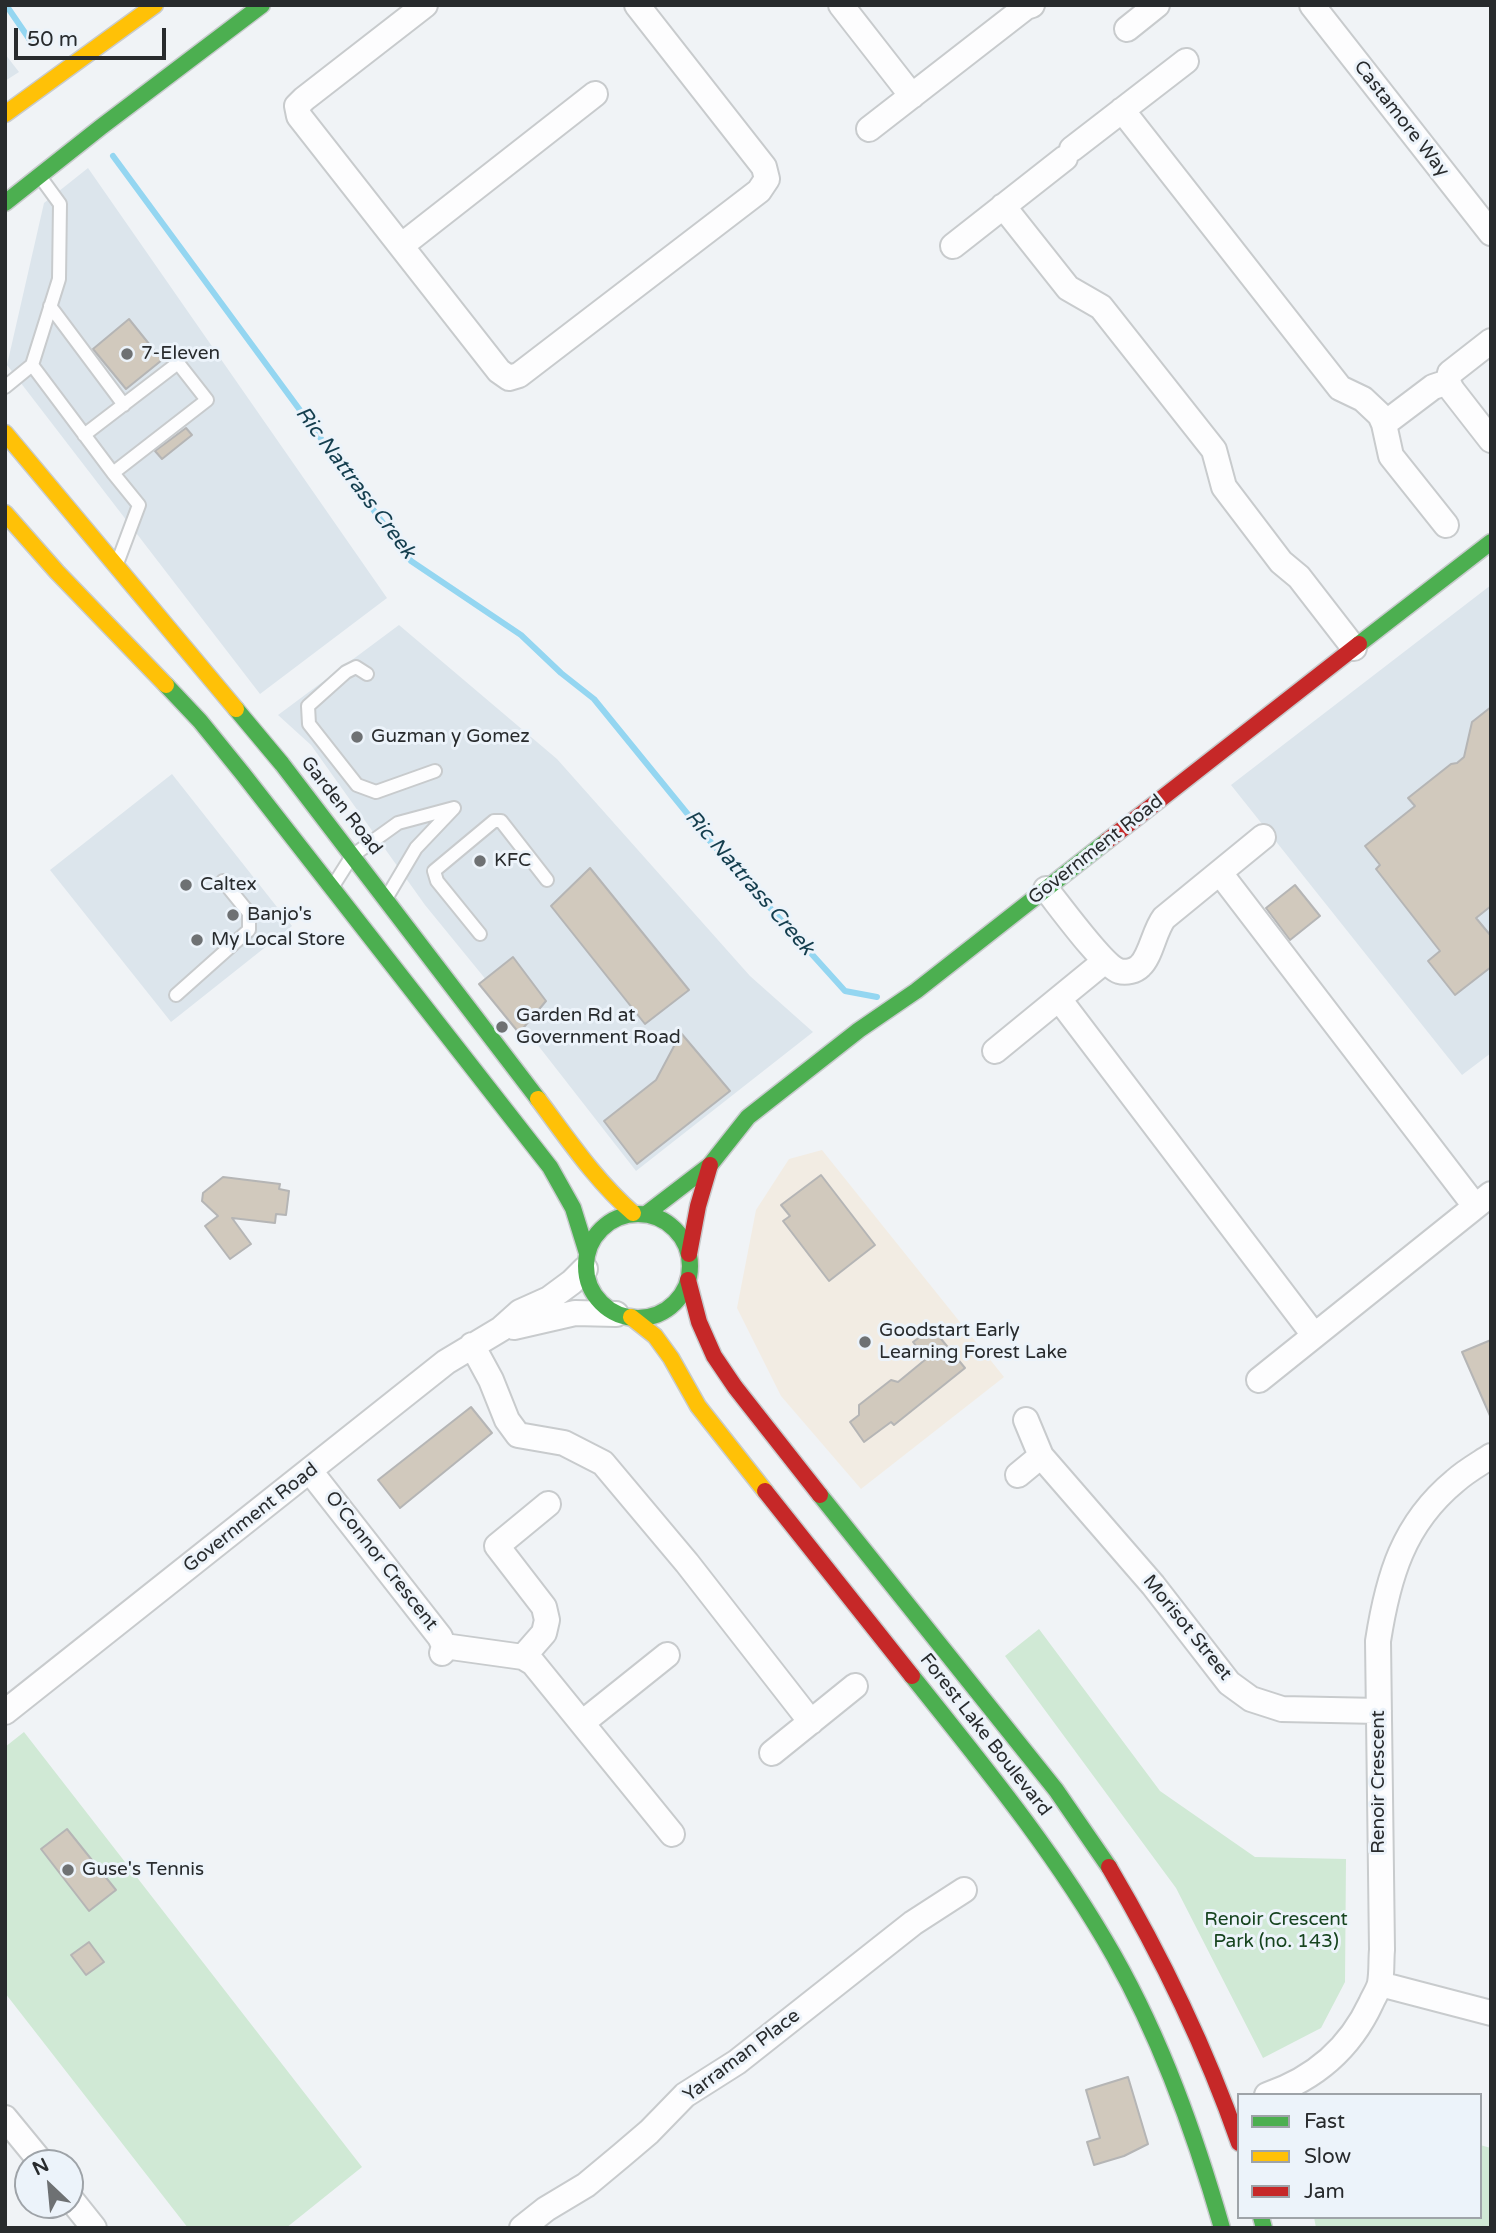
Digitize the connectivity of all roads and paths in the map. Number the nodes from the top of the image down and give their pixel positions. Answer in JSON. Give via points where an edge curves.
{"nodes":[{"id":1,"x":155,"y":5,"type":"edge"},
{"id":2,"x":262,"y":5,"type":"edge"},
{"id":3,"x":425,"y":5,"type":"edge"},
{"id":4,"x":637,"y":5,"type":"edge"},
{"id":5,"x":841,"y":5,"type":"edge"},
{"id":6,"x":1157,"y":5,"type":"edge"},
{"id":7,"x":1312,"y":5,"type":"edge"},
{"id":8,"x":1027,"y":6,"type":"edge"},
{"id":9,"x":1127,"y":29,"type":"dead end"},
{"id":10,"x":1186,"y":61,"type":"dead end"},
{"id":11,"x":596,"y":94,"type":"dead end"},
{"id":12,"x":912,"y":96,"type":"junction"},
{"id":13,"x":1122,"y":110,"type":"junction"},
{"id":14,"x":5,"y":114,"type":"edge"},
{"id":15,"x":869,"y":130,"type":"dead end"},
{"id":16,"x":39,"y":175,"type":"junction"},
{"id":17,"x":5,"y":203,"type":"edge"},
{"id":18,"x":1003,"y":206,"type":"junction"},
{"id":19,"x":1491,"y":233,"type":"edge"},
{"id":20,"x":401,"y":246,"type":"junction"},
{"id":21,"x":953,"y":246,"type":"dead end"},
{"id":22,"x":50,"y":306,"type":"junction"},
{"id":23,"x":1491,"y":341,"type":"edge"},
{"id":24,"x":32,"y":365,"type":"junction"},
{"id":25,"x":1448,"y":382,"type":"junction"},
{"id":26,"x":5,"y":387,"type":"edge"},
{"id":27,"x":124,"y":405,"type":"junction"},
{"id":28,"x":1384,"y":424,"type":"junction"},
{"id":29,"x":5,"y":433,"type":"edge"},
{"id":30,"x":85,"y":435,"type":"junction"},
{"id":31,"x":1491,"y":440,"type":"edge"},
{"id":32,"x":113,"y":473,"type":"junction"},
{"id":33,"x":5,"y":513,"type":"edge"},
{"id":34,"x":1446,"y":525,"type":"dead end"},
{"id":35,"x":1491,"y":542,"type":"edge"},
{"id":36,"x":116,"y":567,"type":"junction"},
{"id":37,"x":1353,"y":648,"type":"junction"},
{"id":38,"x":367,"y":674,"type":"dead end"},
{"id":39,"x":435,"y":771,"type":"dead end"},
{"id":40,"x":1263,"y":837,"type":"dead end"},
{"id":41,"x":352,"y":856,"type":"junction"},
{"id":42,"x":1220,"y":873,"type":"junction"},
{"id":43,"x":547,"y":880,"type":"dead end"},
{"id":44,"x":223,"y":881,"type":"dead end"},
{"id":45,"x":332,"y":888,"type":"junction"},
{"id":46,"x":1046,"y":889,"type":"junction"},
{"id":47,"x":386,"y":899,"type":"junction"},
{"id":48,"x":480,"y":934,"type":"dead end"},
{"id":49,"x":1105,"y":961,"type":"junction"},
{"id":50,"x":176,"y":995,"type":"dead end"},
{"id":51,"x":1059,"y":999,"type":"junction"},
{"id":52,"x":995,"y":1051,"type":"dead end"},
{"id":53,"x":710,"y":1166,"type":"junction"},
{"id":54,"x":1483,"y":1200,"type":"edge"},
{"id":55,"x":639,"y":1214,"type":"junction"},
{"id":56,"x":689,"y":1254,"type":"junction"},
{"id":57,"x":586,"y":1261,"type":"junction"},
{"id":58,"x":688,"y":1280,"type":"junction"},
{"id":59,"x":624,"y":1315,"type":"junction"},
{"id":60,"x":501,"y":1329,"type":"junction"},
{"id":61,"x":1314,"y":1335,"type":"junction"},
{"id":62,"x":472,"y":1345,"type":"junction"},
{"id":63,"x":1259,"y":1380,"type":"dead end"},
{"id":64,"x":1026,"y":1419,"type":"dead end"},
{"id":65,"x":1041,"y":1456,"type":"junction"},
{"id":66,"x":1491,"y":1456,"type":"edge"},
{"id":67,"x":310,"y":1471,"type":"junction"},
{"id":68,"x":1018,"y":1475,"type":"dead end"},
{"id":69,"x":548,"y":1504,"type":"dead end"},
{"id":70,"x":667,"y":1655,"type":"dead end"},
{"id":71,"x":523,"y":1657,"type":"junction"},
{"id":72,"x":855,"y":1686,"type":"dead end"},
{"id":73,"x":1379,"y":1711,"type":"junction"},
{"id":74,"x":5,"y":1712,"type":"edge"},
{"id":75,"x":811,"y":1722,"type":"junction"},
{"id":76,"x":582,"y":1723,"type":"junction"},
{"id":77,"x":772,"y":1753,"type":"dead end"},
{"id":78,"x":671,"y":1834,"type":"dead end"},
{"id":79,"x":964,"y":1889,"type":"dead end"},
{"id":80,"x":1380,"y":1984,"type":"junction"},
{"id":81,"x":1491,"y":2013,"type":"edge"},
{"id":82,"x":1272,"y":2093,"type":"edge"},
{"id":83,"x":1233,"y":2107,"type":"edge"},
{"id":84,"x":5,"y":2118,"type":"edge"},
{"id":85,"x":1190,"y":2123,"type":"junction"},
{"id":86,"x":1237,"y":2131,"type":"edge"},
{"id":87,"x":30,"y":2149,"type":"edge"},
{"id":88,"x":523,"y":2228,"type":"edge"},
{"id":89,"x":1222,"y":2228,"type":"edge"}],
"edges":[{"from":1,"to":14,"type":"main road"},
{"from":2,"to":16,"type":"main road"},
{"from":3,"to":20,"type":"street","via":[[297,106],[299,116]]},
{"from":4,"to":20,"type":"street","via":[[764,167],[767,179],[759,191],[519,375],[509,378]]},
{"from":5,"to":12,"type":"street"},
{"from":6,"to":9,"type":"street"},
{"from":7,"to":19,"type":"street","name":"Castamore Way"},
{"from":8,"to":12,"type":"street"},
{"from":10,"to":13,"type":"street"},
{"from":11,"to":20,"type":"street"},
{"from":12,"to":15,"type":"street"},
{"from":13,"to":18,"type":"street"},
{"from":13,"to":28,"type":"street","via":[[1340,387],[1363,399]]},
{"from":16,"to":17,"type":"main road"},
{"from":16,"to":22,"type":"lane","via":[[60,204],[59,279]]},
{"from":18,"to":21,"type":"street"},
{"from":18,"to":37,"type":"street","via":[[1068,288],[1101,307],[1214,450],[1224,488]]},
{"from":22,"to":24,"type":"lane"},
{"from":22,"to":27,"type":"lane"},
{"from":23,"to":25,"type":"street","via":[[1450,373]]},
{"from":24,"to":26,"type":"lane"},
{"from":24,"to":30,"type":"lane"},
{"from":25,"to":28,"type":"street","via":[[1433,387]]},
{"from":25,"to":31,"type":"street"},
{"from":27,"to":30,"type":"lane"},
{"from":27,"to":32,"type":"lane","via":[[178,363],[207,400]]},
{"from":28,"to":34,"type":"street","via":[[1391,456]]},
{"from":29,"to":36,"type":"main road","name":"Garden Road"},
{"from":30,"to":32,"type":"lane"},
{"from":32,"to":36,"type":"lane","via":[[139,505]]},
{"from":33,"to":45,"type":"main road","via":[[200,721]]},
{"from":35,"to":37,"type":"main road","name":"Government Road"},
{"from":36,"to":41,"type":"main road","name":"Garden Road","via":[[282,764]]},
{"from":37,"to":46,"type":"main road","name":"Government Road"},
{"from":38,"to":39,"type":"lane","via":[[356,667],[346,672],[307,706],[309,724],[357,785],[376,792]]},
{"from":40,"to":42,"type":"street"},
{"from":41,"to":45,"type":"lane"},
{"from":41,"to":47,"type":"main road","name":"Garden Road"},
{"from":41,"to":47,"type":"lane","via":[[398,823],[454,808],[416,848]]},
{"from":42,"to":49,"type":"street","via":[[1164,918],[1139,968],[1118,971]]},
{"from":42,"to":54,"type":"street"},
{"from":43,"to":48,"type":"lane","via":[[501,821],[494,821],[434,870],[437,881]]},
{"from":44,"to":50,"type":"lane","via":[[249,913],[249,930]]},
{"from":45,"to":57,"type":"main road","via":[[561,1182],[577,1216]]},
{"from":46,"to":49,"type":"street"},
{"from":46,"to":53,"type":"main road","name":"Government Road","via":[[748,1117]]},
{"from":47,"to":55,"type":"main road","name":"Garden Road","via":[[585,1163]]},
{"from":49,"to":51,"type":"street"},
{"from":51,"to":52,"type":"street"},
{"from":51,"to":61,"type":"street"},
{"from":53,"to":55,"type":"main road","name":"Government Road"},
{"from":53,"to":56,"type":"main road","name":"Government Road"},
{"from":54,"to":61,"type":"street"},
{"from":55,"to":56,"type":"main road","via":[[674,1227]]},
{"from":55,"to":57,"type":"main road","via":[[617,1217],[603,1226],[593,1238]]},
{"from":56,"to":58,"type":"main road"},
{"from":57,"to":59,"type":"main road","via":[[594,1296]]},
{"from":57,"to":60,"type":"street","name":"Government Road","via":[[562,1290],[520,1312]]},
{"from":58,"to":59,"type":"main road","via":[[677,1299],[660,1313]]},
{"from":58,"to":83,"type":"main road","name":"Forest Lake Boulevard","via":[[699,1322],[735,1387],[1051,1785],[1105,1860],[1153,1945]]},
{"from":59,"to":60,"type":"street","name":"Government Road","via":[[575,1313]]},
{"from":59,"to":85,"type":"main road","name":"Forest Lake Boulevard","via":[[655,1336],[698,1406],[1068,1879],[1154,2036]]},
{"from":60,"to":62,"type":"street","name":"Government Road"},
{"from":61,"to":63,"type":"street"},
{"from":62,"to":67,"type":"street","name":"Government Road"},
{"from":62,"to":75,"type":"street","via":[[518,1435],[564,1443],[603,1463]]},
{"from":64,"to":65,"type":"street","name":"Morisot Street"},
{"from":65,"to":68,"type":"street"},
{"from":65,"to":73,"type":"street","name":"Morisot Street","via":[[1153,1585],[1229,1683],[1251,1699],[1282,1709]]},
{"from":66,"to":73,"type":"street","name":"Renoir Crescent","via":[[1455,1481],[1421,1515],[1398,1554],[1378,1642]]},
{"from":67,"to":71,"type":"street","name":"O'Connor Crescent","via":[[440,1637],[443,1649]]},
{"from":67,"to":74,"type":"street","name":"Government Road"},
{"from":69,"to":71,"type":"street","via":[[497,1546],[544,1607],[544,1633]]},
{"from":70,"to":76,"type":"street"},
{"from":71,"to":76,"type":"street"},
{"from":72,"to":75,"type":"street"},
{"from":73,"to":80,"type":"street","name":"Renoir Crescent"},
{"from":75,"to":77,"type":"street"},
{"from":76,"to":78,"type":"street"},
{"from":79,"to":88,"type":"street","name":"Yarraman Place","via":[[913,1923],[737,2063],[685,2095],[586,2185]]},
{"from":80,"to":81,"type":"street"},
{"from":80,"to":82,"type":"street","name":"Renoir Crescent","via":[[1344,2046],[1306,2078]]},
{"from":83,"to":85,"type":"street"},
{"from":83,"to":86,"type":"main road","name":"Forest Lake Boulevard"},
{"from":84,"to":87,"type":"street"},
{"from":85,"to":89,"type":"main road","name":"Forest Lake Boulevard"}]}
